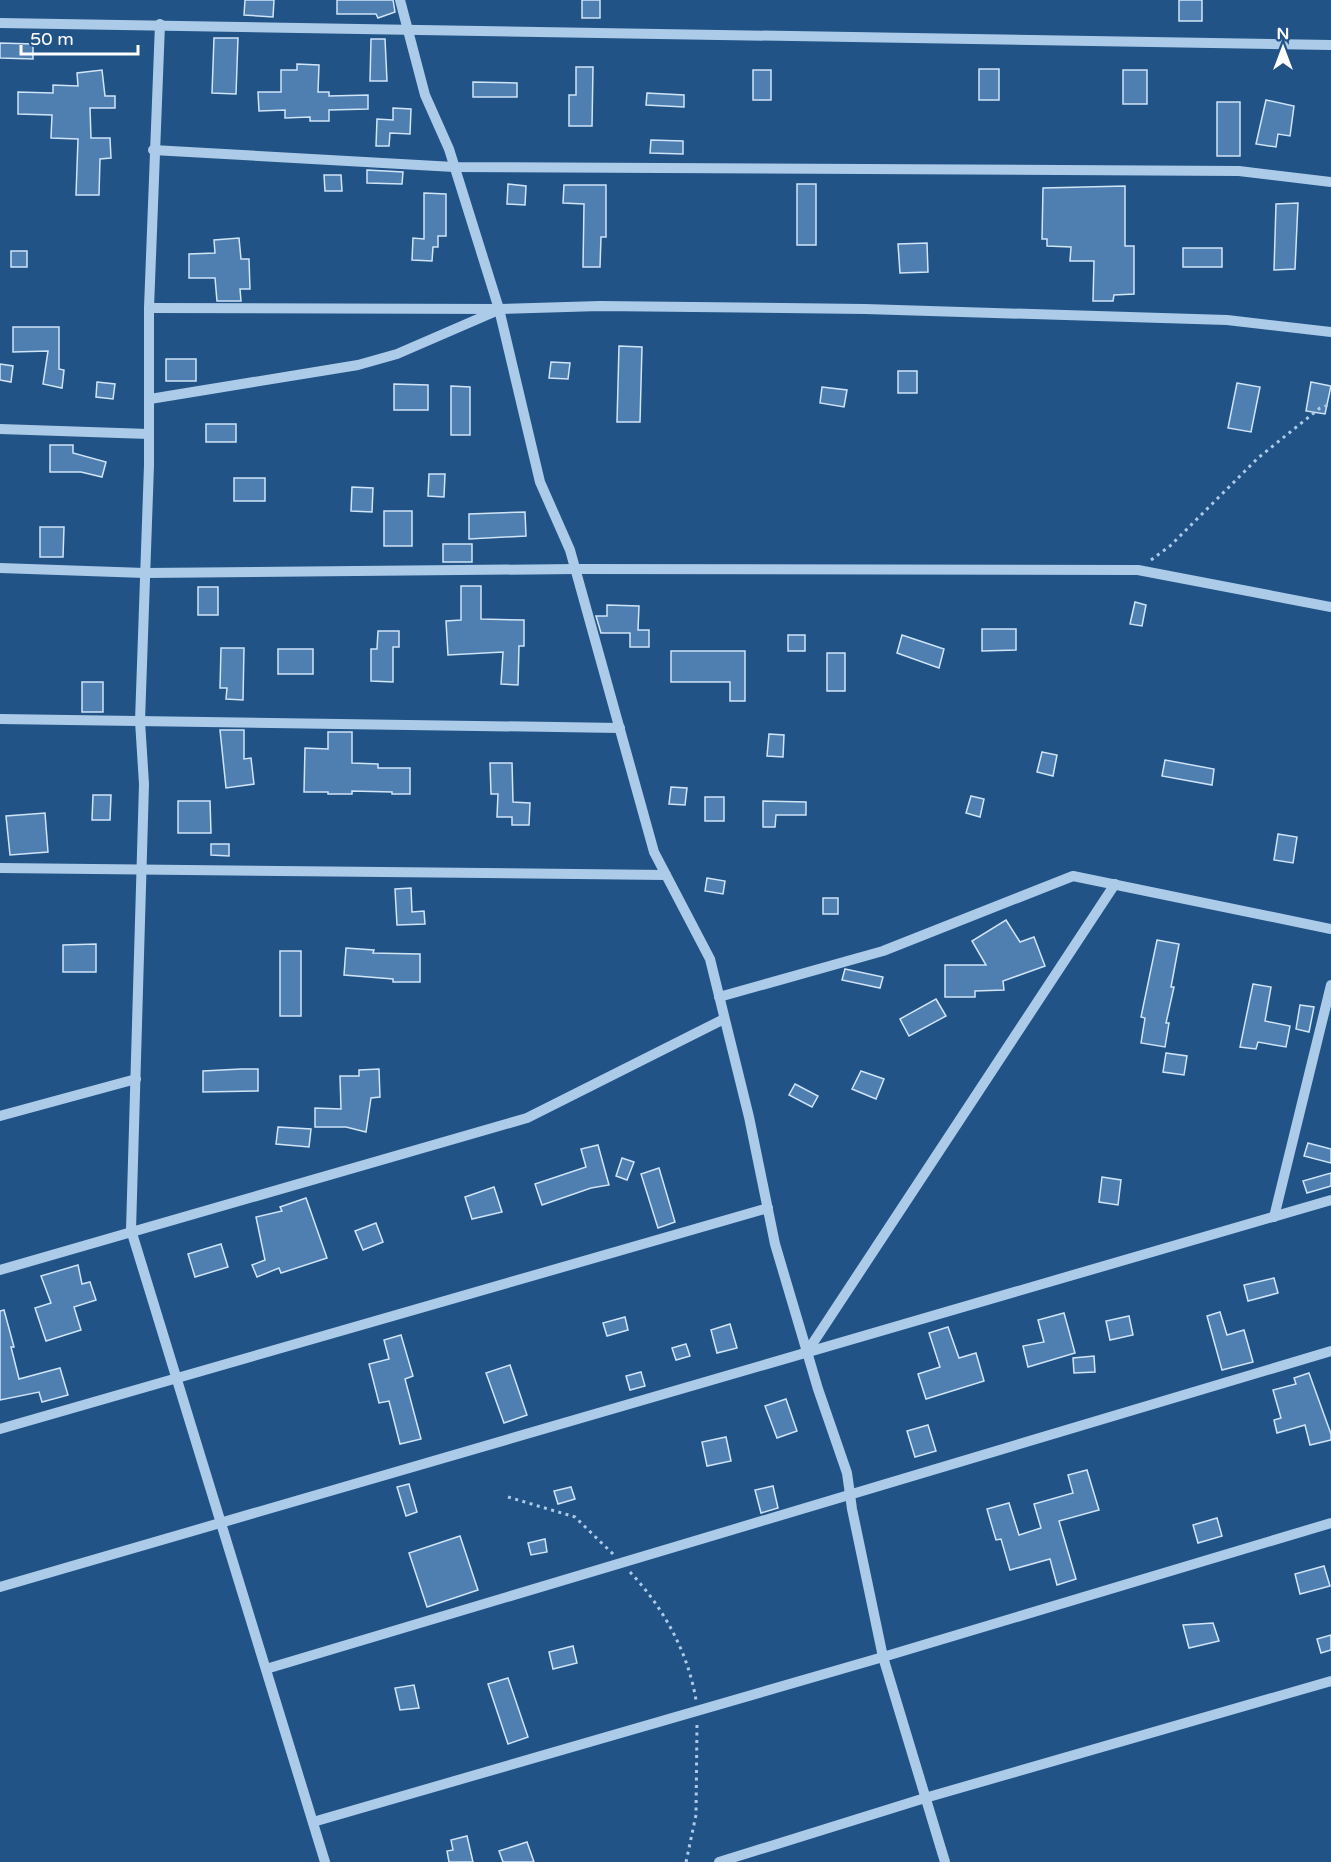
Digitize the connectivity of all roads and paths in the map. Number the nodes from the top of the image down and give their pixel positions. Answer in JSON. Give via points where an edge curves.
{"nodes":[{"id":1,"x":400,"y":0,"type":"edge"},
{"id":2,"x":0,"y":23,"type":"edge"},
{"id":3,"x":160,"y":24,"type":"junction"},
{"id":4,"x":408,"y":29,"type":"junction"},
{"id":5,"x":1331,"y":45,"type":"edge"},
{"id":6,"x":153,"y":150,"type":"junction"},
{"id":7,"x":454,"y":167,"type":"junction"},
{"id":8,"x":1331,"y":182,"type":"edge"},
{"id":9,"x":149,"y":308,"type":"junction"},
{"id":10,"x":499,"y":309,"type":"junction"},
{"id":11,"x":1331,"y":332,"type":"edge"},
{"id":12,"x":150,"y":399,"type":"junction"},
{"id":13,"x":1331,"y":404,"type":"edge"},
{"id":14,"x":0,"y":429,"type":"edge"},
{"id":15,"x":149,"y":434,"type":"junction"},
{"id":16,"x":0,"y":568,"type":"edge"},
{"id":17,"x":576,"y":569,"type":"junction"},
{"id":18,"x":1138,"y":570,"type":"junction"},
{"id":19,"x":145,"y":573,"type":"junction"},
{"id":20,"x":1331,"y":608,"type":"edge"},
{"id":21,"x":0,"y":719,"type":"edge"},
{"id":22,"x":140,"y":721,"type":"junction"},
{"id":23,"x":620,"y":728,"type":"junction"},
{"id":24,"x":0,"y":868,"type":"edge"},
{"id":25,"x":142,"y":871,"type":"junction"},
{"id":26,"x":666,"y":875,"type":"junction"},
{"id":27,"x":1115,"y":884,"type":"junction"},
{"id":28,"x":1331,"y":929,"type":"edge"},
{"id":29,"x":1331,"y":985,"type":"edge"},
{"id":30,"x":719,"y":997,"type":"junction"},
{"id":31,"x":724,"y":1019,"type":"junction"},
{"id":32,"x":136,"y":1079,"type":"junction"},
{"id":33,"x":0,"y":1116,"type":"edge"},
{"id":34,"x":1331,"y":1200,"type":"edge"},
{"id":35,"x":768,"y":1208,"type":"junction"},
{"id":36,"x":1274,"y":1216,"type":"junction"},
{"id":37,"x":131,"y":1230,"type":"junction"},
{"id":38,"x":0,"y":1270,"type":"edge"},
{"id":39,"x":807,"y":1352,"type":"junction"},
{"id":40,"x":1331,"y":1352,"type":"edge"},
{"id":41,"x":176,"y":1376,"type":"junction"},
{"id":42,"x":0,"y":1429,"type":"edge"},
{"id":43,"x":850,"y":1495,"type":"junction"},
{"id":44,"x":508,"y":1497,"type":"dead end"},
{"id":45,"x":221,"y":1523,"type":"junction"},
{"id":46,"x":1331,"y":1523,"type":"edge"},
{"id":47,"x":621,"y":1563,"type":"junction"},
{"id":48,"x":0,"y":1587,"type":"edge"},
{"id":49,"x":884,"y":1657,"type":"junction"},
{"id":50,"x":266,"y":1669,"type":"junction"},
{"id":51,"x":1331,"y":1681,"type":"edge"},
{"id":52,"x":698,"y":1711,"type":"junction"},
{"id":53,"x":925,"y":1798,"type":"junction"},
{"id":54,"x":313,"y":1822,"type":"junction"},
{"id":55,"x":325,"y":1862,"type":"edge"},
{"id":56,"x":686,"y":1862,"type":"edge"},
{"id":57,"x":719,"y":1862,"type":"edge"},
{"id":58,"x":945,"y":1862,"type":"edge"}],
"edges":[{"from":1,"to":4,"type":"street"},
{"from":2,"to":3,"type":"street"},
{"from":3,"to":4,"type":"street"},
{"from":3,"to":6,"type":"street"},
{"from":4,"to":5,"type":"street"},
{"from":4,"to":7,"type":"street","via":[[425,95]]},
{"from":6,"to":7,"type":"street"},
{"from":6,"to":9,"type":"street"},
{"from":7,"to":8,"type":"street","via":[[1239,171]]},
{"from":7,"to":10,"type":"street"},
{"from":9,"to":10,"type":"street"},
{"from":9,"to":12,"type":"street"},
{"from":10,"to":11,"type":"street","via":[[877,309],[1227,320]]},
{"from":10,"to":12,"type":"street","via":[[397,354],[358,365]]},
{"from":10,"to":17,"type":"street","via":[[540,482]]},
{"from":12,"to":15,"type":"street"},
{"from":13,"to":18,"type":"path","via":[[1320,408],[1258,458],[1170,546]]},
{"from":14,"to":15,"type":"street"},
{"from":15,"to":19,"type":"street"},
{"from":16,"to":19,"type":"street"},
{"from":17,"to":18,"type":"street"},
{"from":17,"to":19,"type":"street"},
{"from":17,"to":23,"type":"street"},
{"from":18,"to":20,"type":"street"},
{"from":19,"to":22,"type":"street"},
{"from":21,"to":22,"type":"street"},
{"from":22,"to":23,"type":"street"},
{"from":22,"to":25,"type":"street","via":[[144,784]]},
{"from":23,"to":26,"type":"street","via":[[654,852]]},
{"from":24,"to":25,"type":"street"},
{"from":25,"to":26,"type":"street"},
{"from":25,"to":32,"type":"street"},
{"from":26,"to":30,"type":"street","via":[[710,959]]},
{"from":27,"to":28,"type":"street"},
{"from":27,"to":30,"type":"street","via":[[1073,876],[883,951]]},
{"from":27,"to":39,"type":"street"},
{"from":29,"to":36,"type":"street"},
{"from":30,"to":31,"type":"street"},
{"from":31,"to":35,"type":"street"},
{"from":31,"to":37,"type":"street","via":[[527,1118]]},
{"from":32,"to":33,"type":"street"},
{"from":32,"to":37,"type":"street"},
{"from":34,"to":36,"type":"street"},
{"from":35,"to":39,"type":"street"},
{"from":35,"to":41,"type":"street"},
{"from":36,"to":39,"type":"street"},
{"from":37,"to":38,"type":"street"},
{"from":37,"to":41,"type":"street"},
{"from":39,"to":43,"type":"street","via":[[847,1473]]},
{"from":39,"to":45,"type":"street"},
{"from":40,"to":43,"type":"street"},
{"from":41,"to":42,"type":"street"},
{"from":41,"to":45,"type":"street"},
{"from":43,"to":47,"type":"street"},
{"from":43,"to":49,"type":"street"},
{"from":44,"to":47,"type":"path","via":[[575,1517]]},
{"from":45,"to":48,"type":"street"},
{"from":45,"to":50,"type":"street"},
{"from":46,"to":49,"type":"street"},
{"from":47,"to":50,"type":"street"},
{"from":47,"to":52,"type":"path","via":[[640,1583],[680,1645],[691,1671]]},
{"from":49,"to":52,"type":"street"},
{"from":49,"to":53,"type":"street"},
{"from":50,"to":54,"type":"street"},
{"from":51,"to":53,"type":"street"},
{"from":52,"to":54,"type":"street"},
{"from":52,"to":56,"type":"path","via":[[696,1815]]},
{"from":53,"to":57,"type":"street"},
{"from":53,"to":58,"type":"street"},
{"from":54,"to":55,"type":"street"}]}
